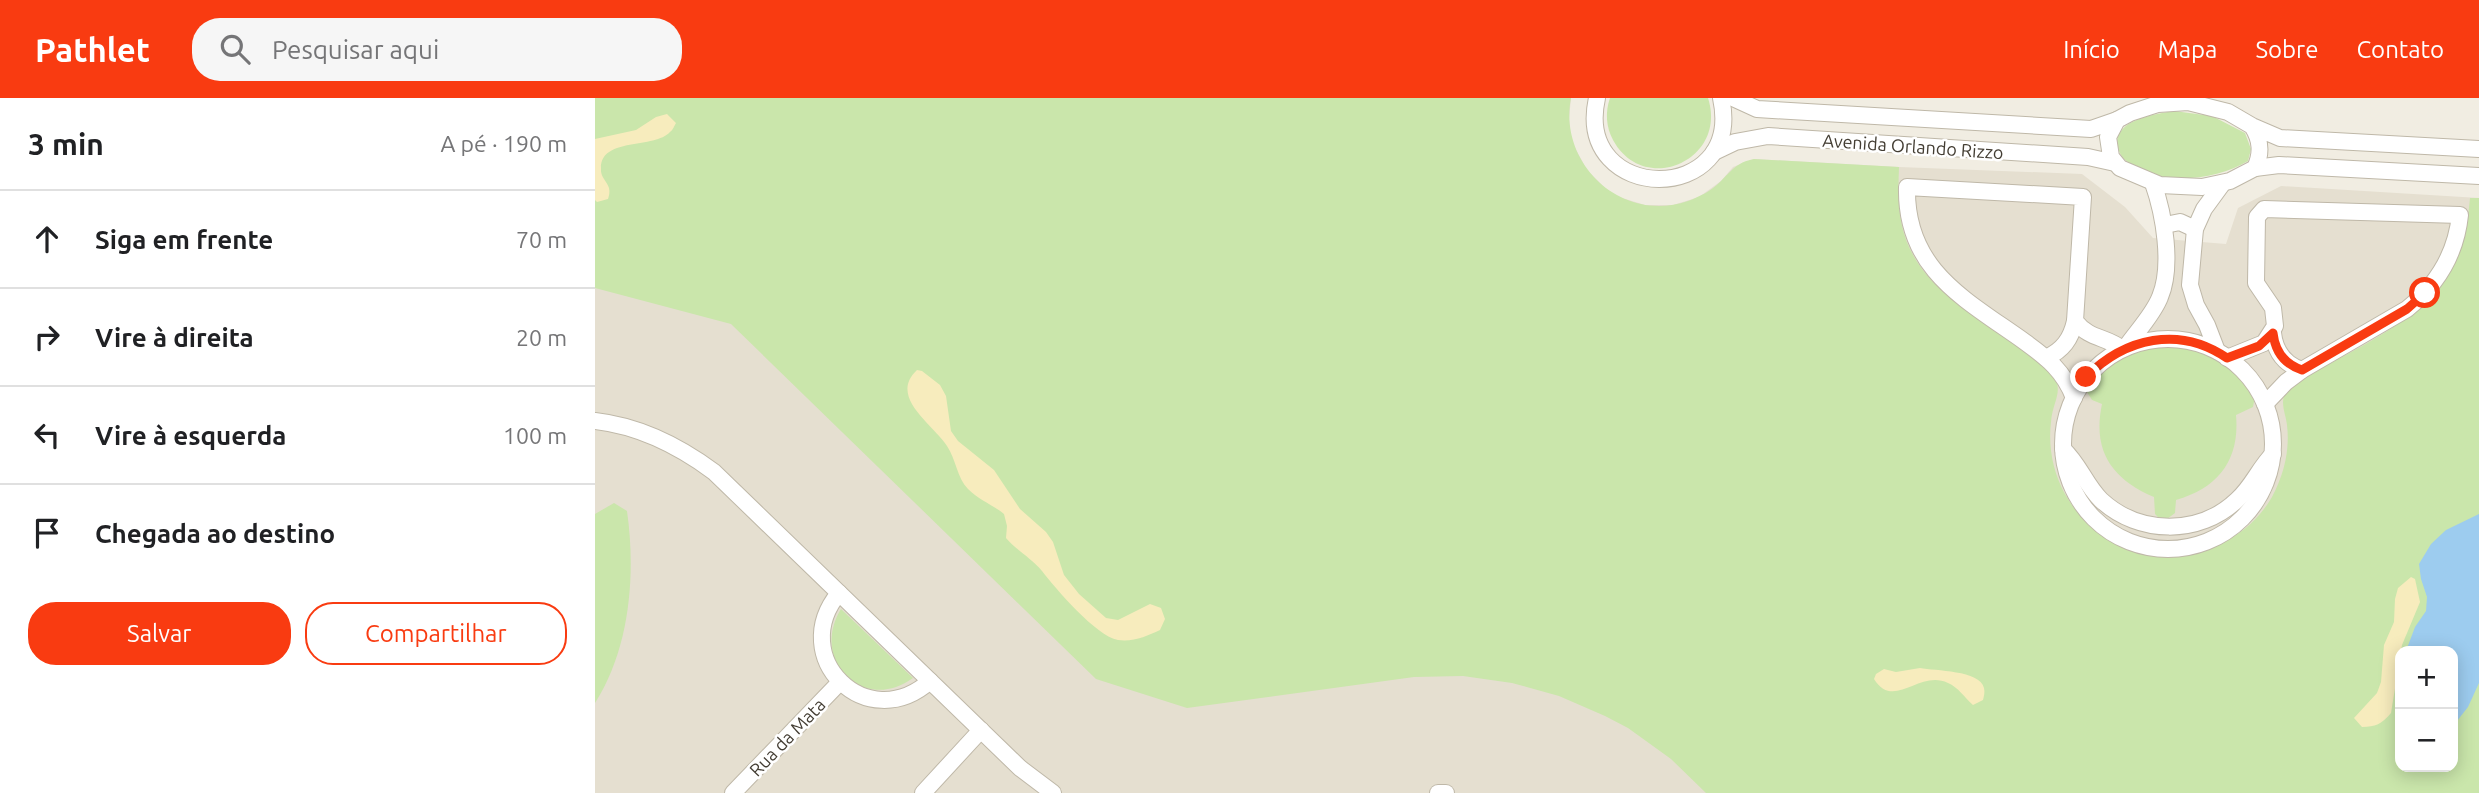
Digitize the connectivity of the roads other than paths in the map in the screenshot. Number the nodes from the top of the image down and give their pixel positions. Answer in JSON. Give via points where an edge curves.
{"nodes":[{"id":1,"x":1597,"y":98,"type":"edge"},
{"id":2,"x":1721,"y":98,"type":"edge"},
{"id":3,"x":1733,"y":98,"type":"edge"},
{"id":4,"x":2117,"y":120,"type":"junction"},
{"id":5,"x":2252,"y":126,"type":"junction"},
{"id":6,"x":2479,"y":149,"type":"edge"},
{"id":7,"x":1714,"y":152,"type":"junction"},
{"id":8,"x":2115,"y":163,"type":"junction"},
{"id":9,"x":2255,"y":168,"type":"junction"},
{"id":10,"x":2479,"y":176,"type":"edge"},
{"id":11,"x":2153,"y":183,"type":"junction"},
{"id":12,"x":2223,"y":183,"type":"junction"},
{"id":13,"x":2165,"y":225,"type":"junction"},
{"id":14,"x":2195,"y":229,"type":"junction"},
{"id":15,"x":2165,"y":265,"type":"junction"},
{"id":16,"x":2191,"y":268,"type":"junction"},
{"id":17,"x":2075,"y":321,"type":"junction"},
{"id":18,"x":2273,"y":333,"type":"junction"},
{"id":19,"x":2124,"y":348,"type":"junction"},
{"id":20,"x":2222,"y":354,"type":"junction"},
{"id":21,"x":2046,"y":358,"type":"junction"},
{"id":22,"x":2302,"y":370,"type":"junction"},
{"id":23,"x":2074,"y":398,"type":"junction"},
{"id":24,"x":2265,"y":404,"type":"junction"},
{"id":25,"x":595,"y":421,"type":"edge"},
{"id":26,"x":2063,"y":449,"type":"junction"},
{"id":27,"x":2273,"y":454,"type":"junction"},
{"id":28,"x":839,"y":593,"type":"junction"},
{"id":29,"x":930,"y":681,"type":"junction"},
{"id":30,"x":840,"y":682,"type":"junction"},
{"id":31,"x":981,"y":730,"type":"junction"},
{"id":32,"x":733,"y":793,"type":"edge"},
{"id":33,"x":923,"y":793,"type":"edge"},
{"id":34,"x":1053,"y":793,"type":"edge"},
{"id":35,"x":1438,"y":793,"type":"edge"},
{"id":36,"x":1446,"y":793,"type":"edge"}],
"edges":[{"from":1,"to":7,"type":"street","name":"Avenida Orlando Rizzo","via":[[1598,137],[1611,159],[1630,175],[1655,181],[1678,178],[1698,168]]},
{"from":2,"to":7,"type":"street","via":[[1722,131]]},
{"from":3,"to":4,"type":"street","name":"Avenida Orlando Rizzo","via":[[1757,109],[2091,129]]},
{"from":4,"to":5,"type":"street","via":[[2144,108],[2188,102],[2228,112]]},
{"from":4,"to":8,"type":"street","via":[[2108,144]]},
{"from":5,"to":6,"type":"street","via":[[2280,138]]},
{"from":5,"to":9,"type":"street","via":[[2260,149]]},
{"from":7,"to":8,"type":"street","name":"Avenida Orlando Rizzo","via":[[1735,142],[1768,136],[2088,157]]},
{"from":8,"to":11,"type":"street"},
{"from":9,"to":10,"type":"street","via":[[2279,165]]},
{"from":9,"to":12,"type":"street"},
{"from":11,"to":12,"type":"street","via":[[2188,188]]},
{"from":11,"to":13,"type":"street"},
{"from":12,"to":14,"type":"street"},
{"from":13,"to":14,"type":"street","via":[[2180,222]]},
{"from":13,"to":15,"type":"street"},
{"from":14,"to":16,"type":"street"},
{"from":15,"to":16,"type":"street"},
{"from":15,"to":19,"type":"street","via":[[2160,297]]},
{"from":16,"to":20,"type":"street","via":[[2193,295]]},
{"from":17,"to":19,"type":"street","via":[[2088,335]]},
{"from":17,"to":21,"type":"street","via":[[2067,342]]},
{"from":17,"to":21,"type":"street","via":[[2083,197],[1907,187],[1912,231],[1935,273]]},
{"from":18,"to":20,"type":"street","via":[[2259,346]]},
{"from":18,"to":22,"type":"street","via":[[2280,355]]},
{"from":18,"to":22,"type":"street","via":[[2273,308],[2256,283],[2257,217],[2264,209],[2460,215],[2448,261],[2420,299]]},
{"from":19,"to":20,"type":"street","via":[[2167,339],[2197,343]]},
{"from":19,"to":23,"type":"street","via":[[2086,377]]},
{"from":20,"to":24,"type":"street","via":[[2246,373]]},
{"from":21,"to":23,"type":"street","via":[[2060,370]]},
{"from":22,"to":24,"type":"street"},
{"from":23,"to":26,"type":"street"},
{"from":24,"to":27,"type":"street","via":[[2272,425]]},
{"from":25,"to":28,"type":"street","via":[[642,432],[697,460]]},
{"from":26,"to":27,"type":"street","via":[[2110,507],[2136,521],[2164,527],[2204,521],[2228,509]]},
{"from":26,"to":27,"type":"street","via":[[2075,494],[2094,518],[2124,540],[2161,549],[2190,547],[2231,529],[2260,496]]},
{"from":28,"to":29,"type":"street"},
{"from":28,"to":30,"type":"street","via":[[821,632],[827,664]]},
{"from":29,"to":30,"type":"street","via":[[912,694],[891,700],[858,695]]},
{"from":29,"to":31,"type":"street"},
{"from":30,"to":32,"type":"street","name":"Rua da Mata"},
{"from":31,"to":33,"type":"street"},
{"from":31,"to":34,"type":"street"},
{"from":35,"to":36,"type":"street"}]}
